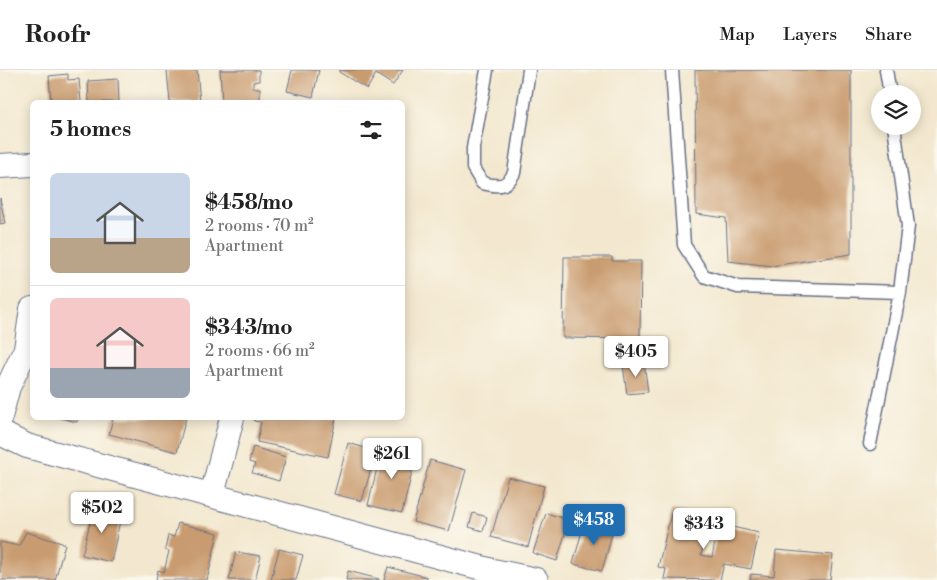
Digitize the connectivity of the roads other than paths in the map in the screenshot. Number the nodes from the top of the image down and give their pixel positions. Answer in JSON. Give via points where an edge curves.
{"nodes":[{"id":1,"x":487,"y":70,"type":"edge"},
{"id":2,"x":529,"y":70,"type":"edge"},
{"id":3,"x":672,"y":70,"type":"edge"},
{"id":4,"x":886,"y":70,"type":"edge"},
{"id":5,"x":888,"y":85,"type":"edge"},
{"id":6,"x":895,"y":135,"type":"edge"},
{"id":7,"x":30,"y":165,"type":"edge"},
{"id":8,"x":0,"y":166,"type":"edge"},
{"id":9,"x":900,"y":292,"type":"junction"},
{"id":10,"x":30,"y":322,"type":"edge"},
{"id":11,"x":0,"y":417,"type":"edge"},
{"id":12,"x":231,"y":420,"type":"edge"},
{"id":13,"x":0,"y":433,"type":"edge"},
{"id":14,"x":870,"y":444,"type":"dead end"},
{"id":15,"x":212,"y":495,"type":"junction"},
{"id":16,"x":492,"y":575,"type":"edge"},
{"id":17,"x":536,"y":580,"type":"edge"}],
"edges":[{"from":1,"to":2,"type":"lane","via":[[473,148],[473,168],[482,183],[500,186],[510,181],[514,173]]},
{"from":3,"to":9,"type":"lane","via":[[684,245],[704,276],[738,287]]},
{"from":4,"to":5,"type":"lane"},
{"from":6,"to":9,"type":"lane","via":[[908,226]]},
{"from":7,"to":8,"type":"street"},
{"from":9,"to":14,"type":"lane"},
{"from":10,"to":11,"type":"street","via":[[26,348],[8,387]]},
{"from":12,"to":15,"type":"street"},
{"from":13,"to":15,"type":"street","via":[[28,446]]},
{"from":15,"to":16,"type":"street"},
{"from":16,"to":17,"type":"street"}]}
